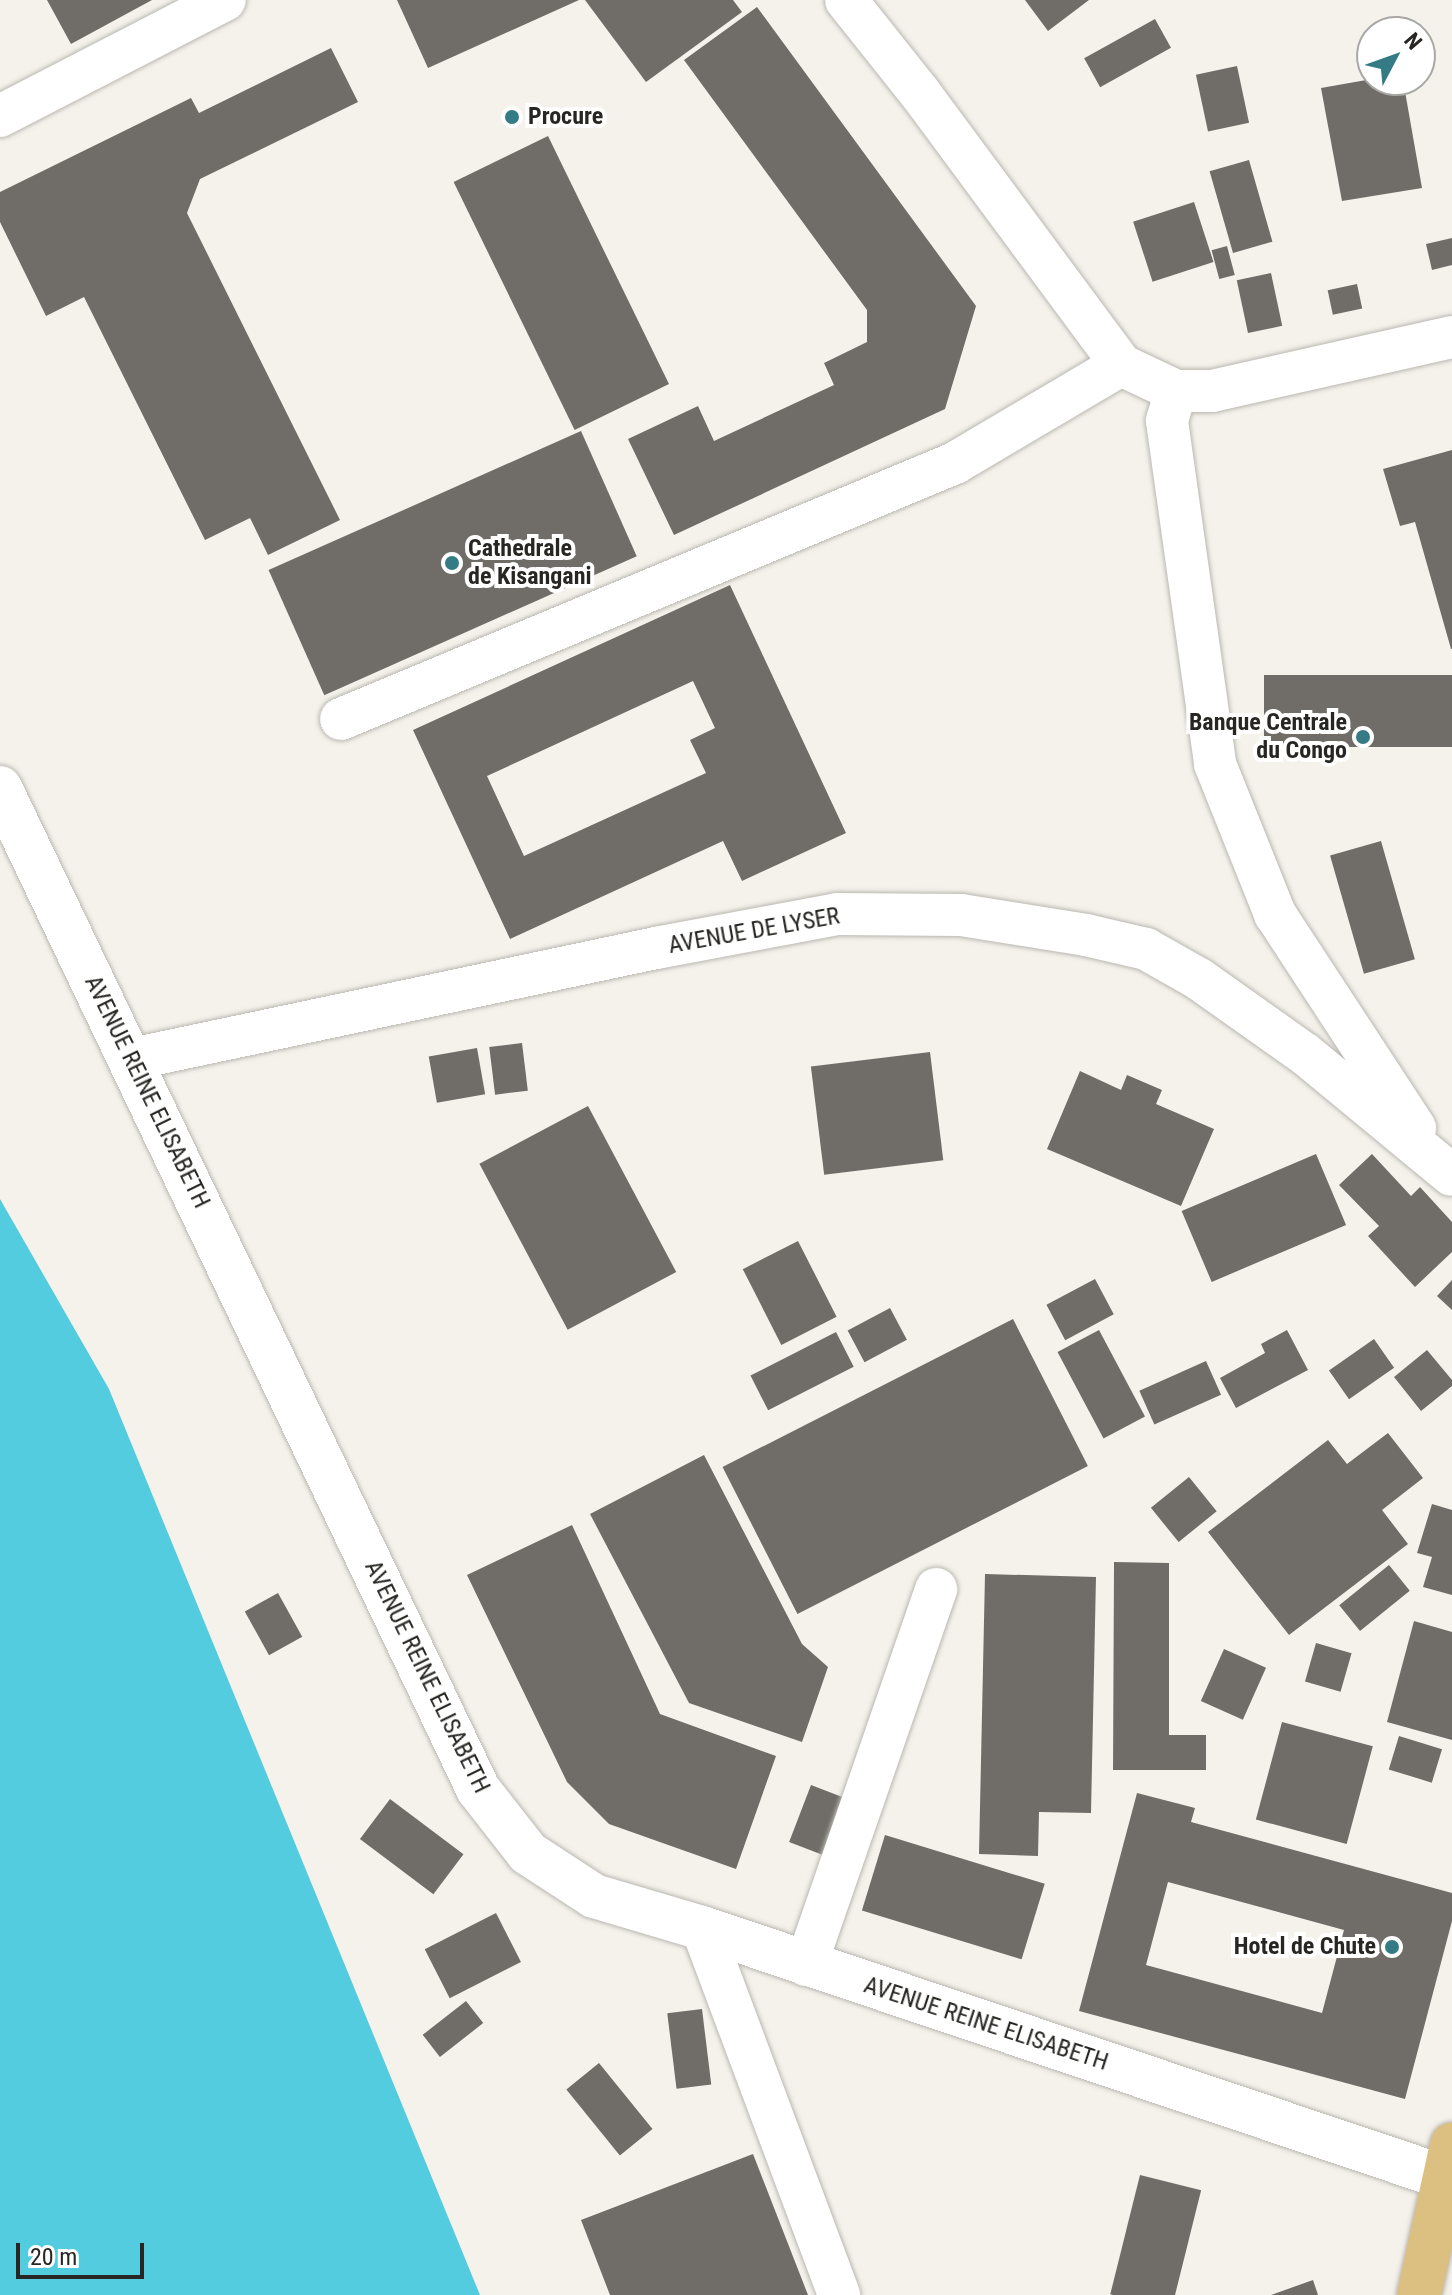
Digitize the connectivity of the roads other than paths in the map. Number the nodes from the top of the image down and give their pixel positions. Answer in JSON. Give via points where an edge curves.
{"nodes":[{"id":1,"x":225,"y":0,"type":"edge"},
{"id":2,"x":846,"y":0,"type":"edge"},
{"id":3,"x":0,"y":116,"type":"edge"},
{"id":4,"x":1452,"y":337,"type":"edge"},
{"id":5,"x":1121,"y":365,"type":"junction"},
{"id":6,"x":1176,"y":391,"type":"junction"},
{"id":7,"x":341,"y":719,"type":"dead end"},
{"id":8,"x":0,"y":788,"type":"edge"},
{"id":9,"x":132,"y":1059,"type":"junction"},
{"id":10,"x":1445,"y":1170,"type":"edge"},
{"id":11,"x":936,"y":1589,"type":"dead end"},
{"id":12,"x":702,"y":1928,"type":"junction"},
{"id":13,"x":806,"y":1965,"type":"junction"},
{"id":14,"x":1449,"y":2167,"type":"edge"},
{"id":15,"x":839,"y":2295,"type":"edge"},
{"id":16,"x":1419,"y":2295,"type":"edge"}],
"edges":[{"from":1,"to":3,"type":"street"},
{"from":2,"to":5,"type":"street"},
{"from":4,"to":6,"type":"street","via":[[1212,391]]},
{"from":5,"to":6,"type":"street"},
{"from":5,"to":7,"type":"street","via":[[955,463]]},
{"from":6,"to":10,"type":"street","via":[[1167,421],[1215,764],[1275,914]]},
{"from":8,"to":9,"type":"street","name":"AVENUE REINE ELISABETH"},
{"from":9,"to":10,"type":"street","name":"AVENUE DE LYSER","via":[[837,914],[961,915],[1146,949],[1199,979],[1305,1054]]},
{"from":9,"to":12,"type":"street","name":"AVENUE REINE ELISABETH","via":[[478,1789],[528,1853],[594,1896]]},
{"from":11,"to":13,"type":"street"},
{"from":12,"to":13,"type":"street","name":"AVENUE REINE ELISABETH"},
{"from":12,"to":15,"type":"street"},
{"from":13,"to":14,"type":"street","name":"AVENUE REINE ELISABETH"},
{"from":14,"to":16,"type":"highway"}]}
